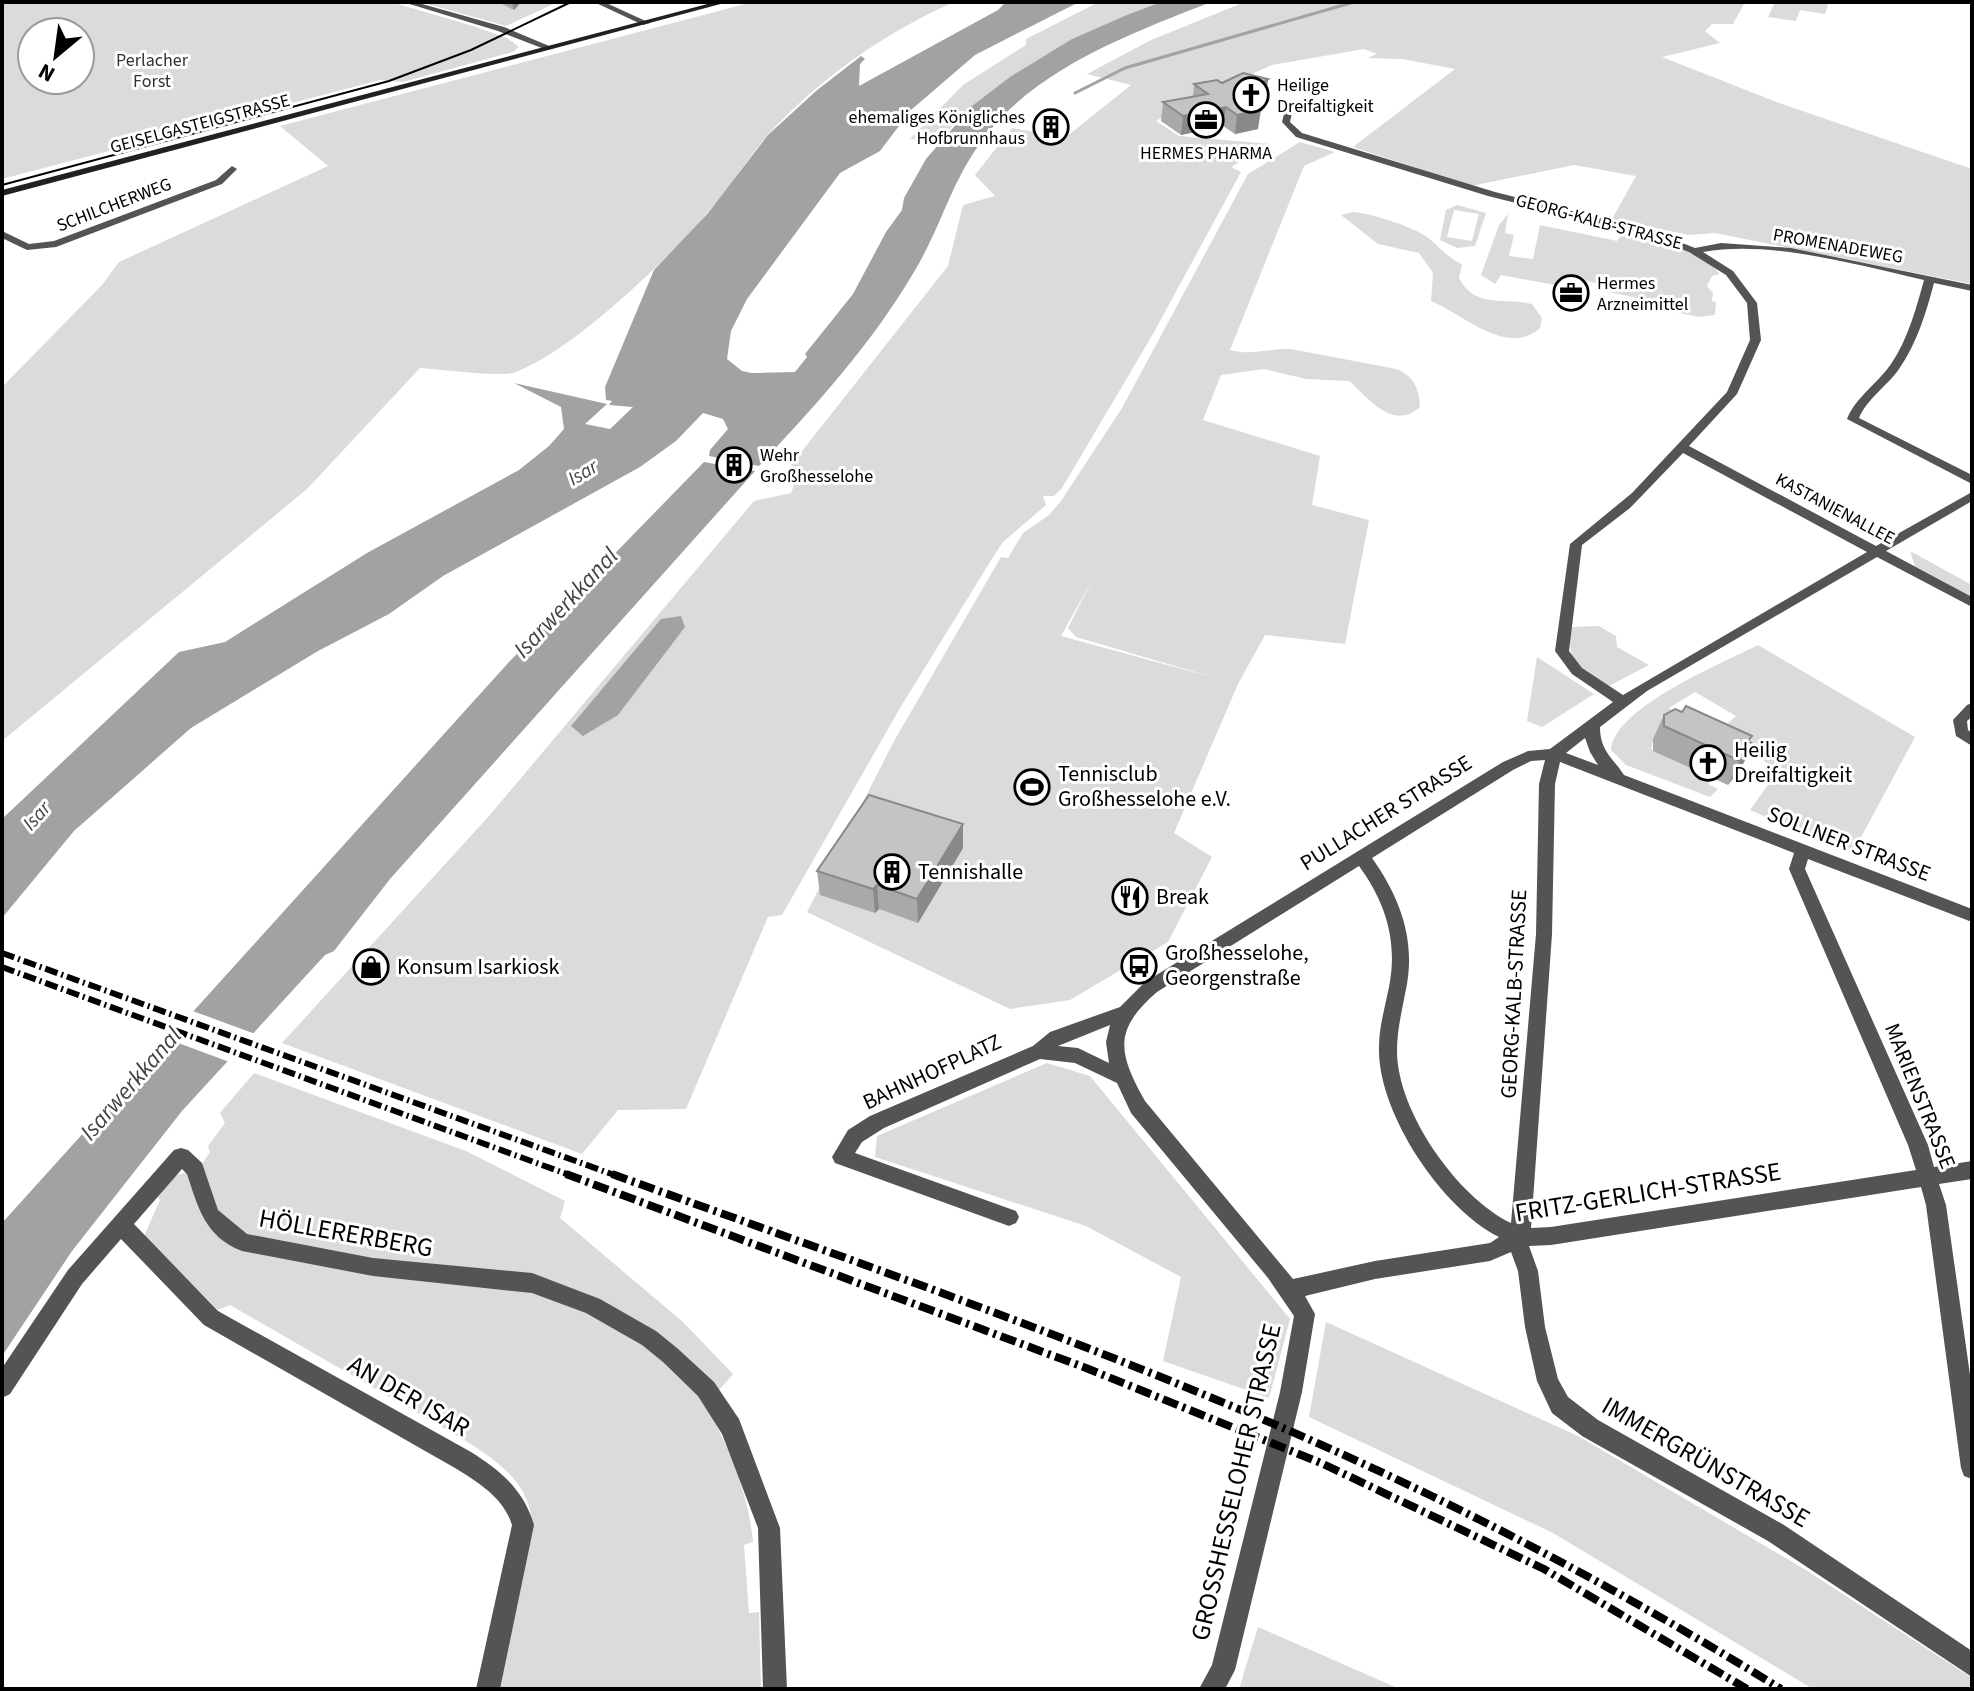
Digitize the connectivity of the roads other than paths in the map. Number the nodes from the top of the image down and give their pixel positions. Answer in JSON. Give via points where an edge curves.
{"nodes":[{"id":1,"x":407,"y":2,"type":"edge"},
{"id":2,"x":598,"y":2,"type":"edge"},
{"id":3,"x":724,"y":2,"type":"edge"},
{"id":4,"x":646,"y":23,"type":"junction"},
{"id":5,"x":550,"y":48,"type":"junction"},
{"id":6,"x":1289,"y":108,"type":"dead end"},
{"id":7,"x":232,"y":169,"type":"dead end"},
{"id":8,"x":2,"y":193,"type":"edge"},
{"id":9,"x":2,"y":234,"type":"edge"},
{"id":10,"x":1698,"y":250,"type":"junction"},
{"id":11,"x":1930,"y":279,"type":"junction"},
{"id":12,"x":1972,"y":288,"type":"edge"},
{"id":13,"x":1682,"y":447,"type":"junction"},
{"id":14,"x":1972,"y":480,"type":"edge"},
{"id":15,"x":1972,"y":496,"type":"edge"},
{"id":16,"x":1879,"y":553,"type":"junction"},
{"id":17,"x":1972,"y":603,"type":"edge"},
{"id":18,"x":1622,"y":701,"type":"junction"},
{"id":19,"x":1972,"y":708,"type":"edge"},
{"id":20,"x":1593,"y":723,"type":"junction"},
{"id":21,"x":1972,"y":741,"type":"edge"},
{"id":22,"x":1554,"y":754,"type":"junction"},
{"id":23,"x":1621,"y":779,"type":"junction"},
{"id":24,"x":1803,"y":850,"type":"junction"},
{"id":25,"x":1362,"y":857,"type":"junction"},
{"id":26,"x":1972,"y":916,"type":"edge"},
{"id":27,"x":1122,"y":1013,"type":"junction"},
{"id":28,"x":1039,"y":1051,"type":"junction"},
{"id":29,"x":1120,"y":1077,"type":"junction"},
{"id":30,"x":1972,"y":1170,"type":"edge"},
{"id":31,"x":1927,"y":1177,"type":"junction"},
{"id":32,"x":1009,"y":1217,"type":"dead end"},
{"id":33,"x":122,"y":1226,"type":"junction"},
{"id":34,"x":1515,"y":1235,"type":"junction"},
{"id":35,"x":1289,"y":1290,"type":"junction"},
{"id":36,"x":2,"y":1387,"type":"edge"},
{"id":37,"x":1972,"y":1468,"type":"edge"},
{"id":38,"x":1972,"y":1665,"type":"edge"},
{"id":39,"x":488,"y":1689,"type":"edge"},
{"id":40,"x":775,"y":1689,"type":"edge"},
{"id":41,"x":1211,"y":1689,"type":"edge"}],
"edges":[{"from":1,"to":5,"type":"street"},
{"from":2,"to":4,"type":"street"},
{"from":3,"to":4,"type":"main road","name":"GEISELGASTEIGSTRASSE"},
{"from":4,"to":5,"type":"main road","name":"GEISELGASTEIGSTRASSE"},
{"from":5,"to":8,"type":"main road","name":"GEISELGASTEIGSTRASSE"},
{"from":6,"to":10,"type":"street","name":"GEORG-KALB-STRASSE","via":[[1286,122],[1299,135]]},
{"from":7,"to":9,"type":"street","name":"SCHILCHERWEG","via":[[219,182],[56,244],[27,247]]},
{"from":10,"to":11,"type":"street","name":"PROMENADEWEG","via":[[1720,244],[1780,250]]},
{"from":10,"to":13,"type":"street","name":"GEORG-KALB-STRASSE","via":[[1740,286],[1753,311],[1756,332],[1735,389]]},
{"from":11,"to":12,"type":"street","name":"PROMENADEWEG"},
{"from":11,"to":14,"type":"street","via":[[1905,354],[1853,419]]},
{"from":13,"to":16,"type":"street","name":"KASTANIENALLEE"},
{"from":13,"to":18,"type":"street","name":"GEORG-KALB-STRASSE","via":[[1615,515],[1576,544],[1562,651],[1577,671]]},
{"from":15,"to":16,"type":"street","name":"PULLACHER STRASSE"},
{"from":16,"to":17,"type":"street","name":"KASTANIENALLEE"},
{"from":16,"to":18,"type":"street","name":"PULLACHER STRASSE"},
{"from":18,"to":20,"type":"street","name":"PULLACHER STRASSE"},
{"from":19,"to":21,"type":"street","via":[[1960,720],[1961,732]]},
{"from":20,"to":22,"type":"street","name":"PULLACHER STRASSE"},
{"from":20,"to":23,"type":"street","name":"SOLLNER STRASSE","via":[[1595,753]]},
{"from":22,"to":23,"type":"street","name":"SOLLNER STRASSE"},
{"from":22,"to":25,"type":"street","name":"PULLACHER STRASSE","via":[[1528,756],[1508,766]]},
{"from":22,"to":34,"type":"street","name":"GEORG-KALB-STRASSE","via":[[1547,784],[1544,934],[1525,1216]]},
{"from":23,"to":24,"type":"street","name":"SOLLNER STRASSE"},
{"from":24,"to":26,"type":"street","name":"SOLLNER STRASSE"},
{"from":24,"to":31,"type":"street","name":"MARIENSTRASSE","via":[[1797,869],[1918,1145]]},
{"from":25,"to":27,"type":"street","name":"PULLACHER STRASSE","via":[[1151,987]]},
{"from":25,"to":34,"type":"street","via":[[1386,892],[1399,934],[1401,964],[1387,1039],[1394,1091],[1430,1157],[1459,1194],[1485,1218]]},
{"from":27,"to":28,"type":"street","name":"BAHNHOFPLATZ","via":[[1056,1037]]},
{"from":27,"to":29,"type":"street","via":[[1114,1045]]},
{"from":28,"to":29,"type":"street","via":[[1078,1056]]},
{"from":28,"to":32,"type":"street","name":"BAHNHOFPLATZ","via":[[877,1122],[855,1136],[842,1157]]},
{"from":29,"to":35,"type":"street","via":[[1138,1107]]},
{"from":30,"to":31,"type":"street","name":"FRITZ-GERLICH-STRASSE"},
{"from":31,"to":34,"type":"street","name":"FRITZ-GERLICH-STRASSE","via":[[1551,1236]]},
{"from":31,"to":37,"type":"street","name":"MARIENSTRASSE","via":[[1936,1205]]},
{"from":33,"to":36,"type":"street","via":[[75,1277]]},
{"from":33,"to":39,"type":"street","name":"AN DER ISAR","via":[[211,1318],[492,1477],[506,1493],[523,1525]]},
{"from":33,"to":40,"type":"street","name":"HÖLLERERBERG","via":[[188,1163],[210,1215],[242,1242],[373,1267],[532,1283],[593,1306],[649,1338],[706,1389],[731,1427],[769,1528]]},
{"from":34,"to":35,"type":"street","name":"FRITZ-GERLICH-STRASSE","via":[[1490,1252]]},
{"from":34,"to":38,"type":"street","name":"IMMERGRÜNSTRASSE","via":[[1528,1271],[1548,1381],[1560,1405],[1590,1428],[1776,1533]]},
{"from":35,"to":41,"type":"street","name":"GROSSHESSELOHER STRASSE","via":[[1305,1314],[1291,1392],[1223,1670]]}]}
